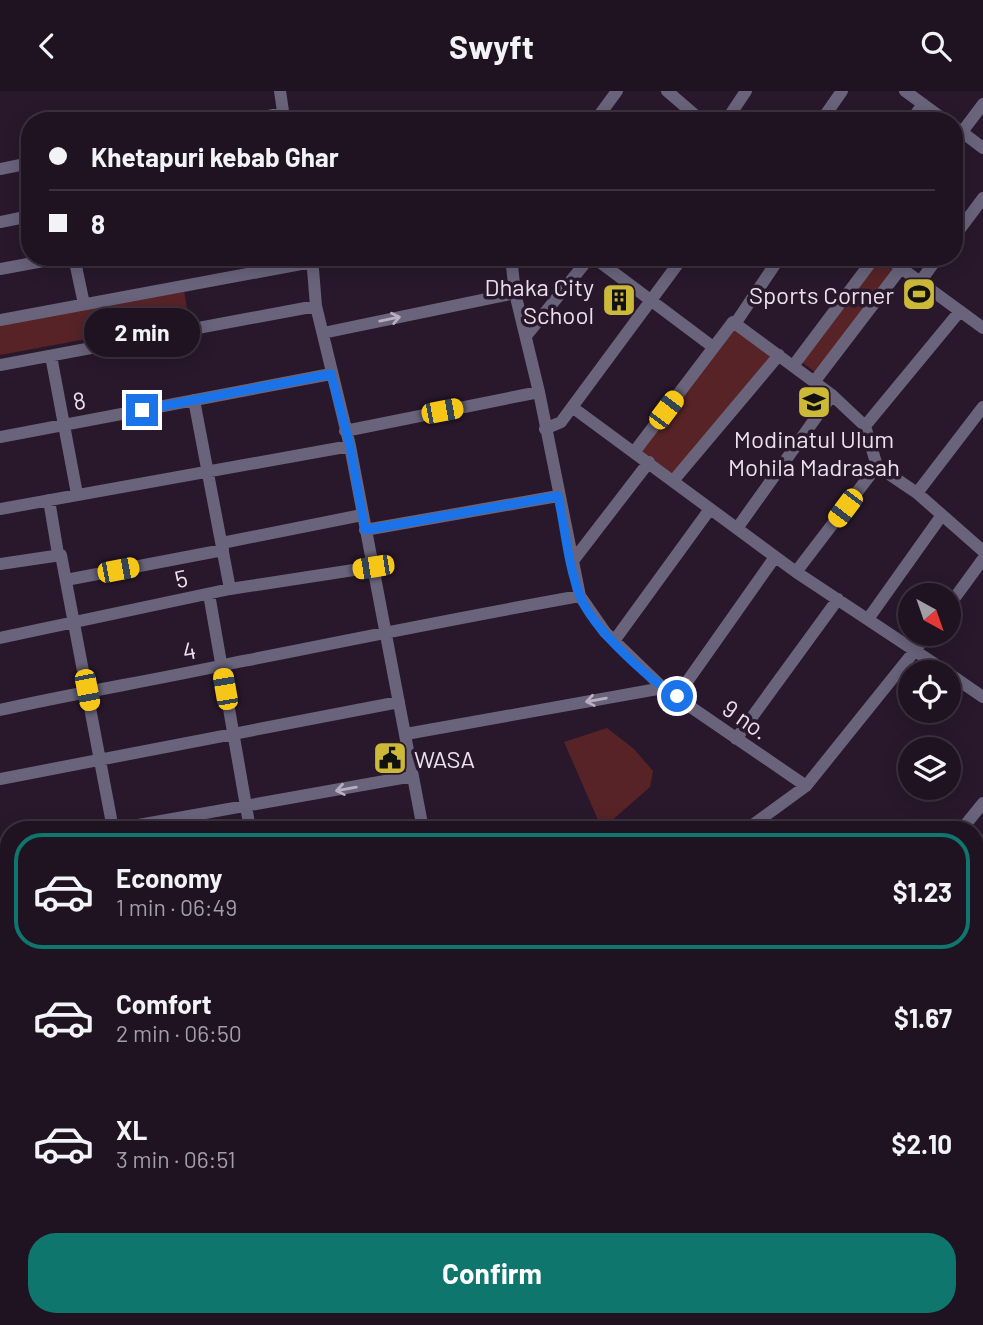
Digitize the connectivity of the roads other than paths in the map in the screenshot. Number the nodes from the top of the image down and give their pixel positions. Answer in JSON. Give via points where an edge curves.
{"nodes":[{"id":1,"x":280,"y":91,"type":"edge"},
{"id":2,"x":617,"y":91,"type":"edge"},
{"id":3,"x":667,"y":91,"type":"edge"},
{"id":4,"x":746,"y":91,"type":"edge"},
{"id":5,"x":842,"y":91,"type":"edge"},
{"id":6,"x":905,"y":91,"type":"edge"},
{"id":7,"x":923,"y":104,"type":"junction"},
{"id":8,"x":983,"y":104,"type":"edge"},
{"id":9,"x":283,"y":112,"type":"edge"},
{"id":10,"x":602,"y":112,"type":"edge"},
{"id":11,"x":690,"y":112,"type":"edge"},
{"id":12,"x":732,"y":112,"type":"edge"},
{"id":13,"x":827,"y":112,"type":"edge"},
{"id":14,"x":918,"y":112,"type":"edge"},
{"id":15,"x":934,"y":112,"type":"edge"},
{"id":16,"x":963,"y":116,"type":"edge"},
{"id":17,"x":963,"y":133,"type":"edge"},
{"id":18,"x":983,"y":148,"type":"edge"},
{"id":19,"x":21,"y":165,"type":"edge"},
{"id":20,"x":0,"y":169,"type":"edge"},
{"id":21,"x":983,"y":198,"type":"edge"},
{"id":22,"x":21,"y":218,"type":"edge"},
{"id":23,"x":0,"y":222,"type":"edge"},
{"id":24,"x":963,"y":225,"type":"edge"},
{"id":25,"x":21,"y":265,"type":"edge"},
{"id":26,"x":76,"y":266,"type":"edge"},
{"id":27,"x":281,"y":266,"type":"edge"},
{"id":28,"x":313,"y":266,"type":"edge"},
{"id":29,"x":513,"y":266,"type":"edge"},
{"id":30,"x":584,"y":266,"type":"edge"},
{"id":31,"x":604,"y":266,"type":"edge"},
{"id":32,"x":676,"y":266,"type":"edge"},
{"id":33,"x":774,"y":266,"type":"edge"},
{"id":34,"x":867,"y":266,"type":"edge"},
{"id":35,"x":898,"y":266,"type":"edge"},
{"id":36,"x":931,"y":266,"type":"edge"},
{"id":37,"x":901,"y":268,"type":"junction"},
{"id":38,"x":0,"y":269,"type":"edge"},
{"id":39,"x":919,"y":282,"type":"junction"},
{"id":40,"x":515,"y":293,"type":"junction"},
{"id":41,"x":649,"y":299,"type":"junction"},
{"id":42,"x":84,"y":304,"type":"junction"},
{"id":43,"x":316,"y":306,"type":"junction"},
{"id":44,"x":960,"y":311,"type":"junction"},
{"id":45,"x":0,"y":320,"type":"edge"},
{"id":46,"x":734,"y":323,"type":"junction"},
{"id":47,"x":982,"y":326,"type":"edge"},
{"id":48,"x":323,"y":333,"type":"junction"},
{"id":49,"x":526,"y":336,"type":"junction"},
{"id":50,"x":713,"y":347,"type":"junction"},
{"id":51,"x":779,"y":355,"type":"junction"},
{"id":52,"x":51,"y":356,"type":"junction"},
{"id":53,"x":0,"y":365,"type":"edge"},
{"id":54,"x":793,"y":366,"type":"junction"},
{"id":55,"x":331,"y":374,"type":"junction"},
{"id":56,"x":814,"y":382,"type":"junction"},
{"id":57,"x":539,"y":392,"type":"junction"},
{"id":58,"x":832,"y":395,"type":"junction"},
{"id":59,"x":194,"y":400,"type":"junction"},
{"id":60,"x":572,"y":407,"type":"junction"},
{"id":61,"x":983,"y":407,"type":"edge"},
{"id":62,"x":63,"y":425,"type":"junction"},
{"id":63,"x":865,"y":426,"type":"junction"},
{"id":64,"x":545,"y":429,"type":"junction"},
{"id":65,"x":345,"y":431,"type":"junction"},
{"id":66,"x":0,"y":437,"type":"edge"},
{"id":67,"x":350,"y":446,"type":"junction"},
{"id":68,"x":635,"y":451,"type":"junction"},
{"id":69,"x":649,"y":462,"type":"junction"},
{"id":70,"x":877,"y":466,"type":"junction"},
{"id":71,"x":209,"y":470,"type":"junction"},
{"id":72,"x":673,"y":481,"type":"junction"},
{"id":73,"x":917,"y":493,"type":"junction"},
{"id":74,"x":77,"y":494,"type":"junction"},
{"id":75,"x":558,"y":496,"type":"junction"},
{"id":76,"x":49,"y":500,"type":"junction"},
{"id":77,"x":0,"y":509,"type":"edge"},
{"id":78,"x":710,"y":509,"type":"junction"},
{"id":79,"x":362,"y":515,"type":"junction"},
{"id":80,"x":942,"y":515,"type":"junction"},
{"id":81,"x":738,"y":527,"type":"junction"},
{"id":82,"x":365,"y":530,"type":"junction"},
{"id":83,"x":223,"y":546,"type":"junction"},
{"id":84,"x":983,"y":551,"type":"edge"},
{"id":85,"x":58,"y":554,"type":"junction"},
{"id":86,"x":775,"y":557,"type":"junction"},
{"id":87,"x":983,"y":559,"type":"edge"},
{"id":88,"x":572,"y":562,"type":"junction"},
{"id":89,"x":0,"y":564,"type":"edge"},
{"id":90,"x":373,"y":567,"type":"junction"},
{"id":91,"x":796,"y":572,"type":"junction"},
{"id":92,"x":66,"y":580,"type":"junction"},
{"id":93,"x":228,"y":582,"type":"junction"},
{"id":94,"x":961,"y":589,"type":"edge"},
{"id":95,"x":209,"y":594,"type":"junction"},
{"id":96,"x":580,"y":596,"type":"junction"},
{"id":97,"x":838,"y":599,"type":"junction"},
{"id":98,"x":868,"y":619,"type":"junction"},
{"id":99,"x":74,"y":622,"type":"junction"},
{"id":100,"x":385,"y":631,"type":"junction"},
{"id":101,"x":0,"y":638,"type":"edge"},
{"id":102,"x":614,"y":641,"type":"junction"},
{"id":103,"x":920,"y":646,"type":"edge"},
{"id":104,"x":917,"y":651,"type":"junction"},
{"id":105,"x":930,"y":660,"type":"edge"},
{"id":106,"x":221,"y":666,"type":"junction"},
{"id":107,"x":961,"y":682,"type":"edge"},
{"id":108,"x":663,"y":688,"type":"junction"},
{"id":109,"x":87,"y":690,"type":"junction"},
{"id":110,"x":677,"y":696,"type":"junction"},
{"id":111,"x":983,"y":697,"type":"edge"},
{"id":112,"x":399,"y":702,"type":"junction"},
{"id":113,"x":0,"y":710,"type":"edge"},
{"id":114,"x":406,"y":734,"type":"junction"},
{"id":115,"x":233,"y":735,"type":"junction"},
{"id":116,"x":736,"y":739,"type":"junction"},
{"id":117,"x":100,"y":760,"type":"junction"},
{"id":118,"x":414,"y":776,"type":"junction"},
{"id":119,"x":0,"y":779,"type":"edge"},
{"id":120,"x":806,"y":786,"type":"junction"},
{"id":121,"x":983,"y":803,"type":"edge"},
{"id":122,"x":246,"y":807,"type":"junction"},
{"id":123,"x":112,"y":821,"type":"edge"},
{"id":124,"x":162,"y":821,"type":"edge"},
{"id":125,"x":249,"y":821,"type":"edge"},
{"id":126,"x":422,"y":821,"type":"edge"},
{"id":127,"x":758,"y":821,"type":"edge"},
{"id":128,"x":968,"y":821,"type":"edge"}],
"edges":[{"from":1,"to":9,"type":"street"},
{"from":2,"to":10,"type":"street"},
{"from":3,"to":11,"type":"street"},
{"from":4,"to":12,"type":"street"},
{"from":5,"to":13,"type":"street"},
{"from":6,"to":7,"type":"street"},
{"from":7,"to":14,"type":"street"},
{"from":7,"to":15,"type":"street"},
{"from":8,"to":16,"type":"street"},
{"from":17,"to":18,"type":"street"},
{"from":19,"to":20,"type":"street"},
{"from":21,"to":24,"type":"street"},
{"from":22,"to":23,"type":"street"},
{"from":25,"to":38,"type":"street"},
{"from":26,"to":42,"type":"street"},
{"from":27,"to":42,"type":"street"},
{"from":28,"to":43,"type":"street"},
{"from":29,"to":40,"type":"street","name":"9 no."},
{"from":30,"to":49,"type":"street"},
{"from":31,"to":41,"type":"street"},
{"from":32,"to":41,"type":"street"},
{"from":33,"to":46,"type":"street"},
{"from":34,"to":54,"type":"street"},
{"from":35,"to":37,"type":"street"},
{"from":36,"to":39,"type":"street"},
{"from":37,"to":39,"type":"street"},
{"from":37,"to":56,"type":"street"},
{"from":39,"to":44,"type":"street"},
{"from":48,"to":40,"type":"street","one_way":true},
{"from":40,"to":49,"type":"street","name":"9 no."},
{"from":41,"to":50,"type":"street"},
{"from":41,"to":60,"type":"street"},
{"from":42,"to":45,"type":"street"},
{"from":43,"to":48,"type":"street"},
{"from":43,"to":52,"type":"street"},
{"from":44,"to":47,"type":"street"},
{"from":44,"to":63,"type":"street"},
{"from":46,"to":50,"type":"street"},
{"from":46,"to":51,"type":"street"},
{"from":48,"to":55,"type":"street"},
{"from":49,"to":57,"type":"street","name":"9 no."},
{"from":50,"to":68,"type":"street"},
{"from":51,"to":54,"type":"street"},
{"from":51,"to":72,"type":"street"},
{"from":52,"to":53,"type":"street"},
{"from":52,"to":62,"type":"street"},
{"from":54,"to":56,"type":"street"},
{"from":55,"to":59,"type":"street","name":"8"},
{"from":55,"to":65,"type":"street"},
{"from":56,"to":58,"type":"street"},
{"from":57,"to":64,"type":"street","name":"9 no."},
{"from":57,"to":65,"type":"street"},
{"from":58,"to":63,"type":"street"},
{"from":58,"to":81,"type":"street"},
{"from":59,"to":62,"type":"street","name":"8"},
{"from":59,"to":71,"type":"street"},
{"from":60,"to":64,"type":"street","via":[[561,422]]},
{"from":60,"to":68,"type":"street"},
{"from":61,"to":73,"type":"street"},
{"from":62,"to":66,"type":"street","name":"8"},
{"from":62,"to":74,"type":"street"},
{"from":63,"to":70,"type":"street"},
{"from":64,"to":75,"type":"street","name":"9 no."},
{"from":65,"to":67,"type":"street"},
{"from":67,"to":71,"type":"street"},
{"from":67,"to":79,"type":"street"},
{"from":68,"to":69,"type":"street"},
{"from":69,"to":72,"type":"street"},
{"from":69,"to":88,"type":"street"},
{"from":70,"to":73,"type":"street"},
{"from":70,"to":91,"type":"street"},
{"from":71,"to":74,"type":"street"},
{"from":71,"to":83,"type":"street"},
{"from":72,"to":78,"type":"street"},
{"from":73,"to":80,"type":"street"},
{"from":74,"to":76,"type":"street"},
{"from":75,"to":82,"type":"street"},
{"from":75,"to":88,"type":"street","name":"9 no."},
{"from":76,"to":77,"type":"street"},
{"from":76,"to":85,"type":"street"},
{"from":78,"to":81,"type":"street"},
{"from":78,"to":102,"type":"street"},
{"from":79,"to":82,"type":"street"},
{"from":79,"to":83,"type":"street"},
{"from":80,"to":84,"type":"street"},
{"from":80,"to":98,"type":"street"},
{"from":81,"to":86,"type":"street"},
{"from":82,"to":90,"type":"street"},
{"from":83,"to":92,"type":"street"},
{"from":83,"to":93,"type":"street"},
{"from":85,"to":89,"type":"street"},
{"from":85,"to":92,"type":"street"},
{"from":86,"to":91,"type":"street"},
{"from":86,"to":110,"type":"street"},
{"from":87,"to":94,"type":"street"},
{"from":88,"to":96,"type":"street","name":"9 no."},
{"from":90,"to":93,"type":"street","name":"5"},
{"from":90,"to":100,"type":"street"},
{"from":91,"to":97,"type":"street"},
{"from":92,"to":99,"type":"street"},
{"from":93,"to":95,"type":"street","name":"5"},
{"from":95,"to":99,"type":"street","name":"5"},
{"from":95,"to":106,"type":"street"},
{"from":96,"to":100,"type":"street","name":"4"},
{"from":96,"to":102,"type":"street","name":"9 no."},
{"from":97,"to":98,"type":"street"},
{"from":97,"to":116,"type":"street"},
{"from":98,"to":104,"type":"street"},
{"from":99,"to":101,"type":"street","name":"5"},
{"from":99,"to":109,"type":"street"},
{"from":100,"to":106,"type":"street","name":"4"},
{"from":100,"to":112,"type":"street"},
{"from":102,"to":108,"type":"street","name":"9 no."},
{"from":103,"to":104,"type":"street"},
{"from":104,"to":105,"type":"street"},
{"from":104,"to":120,"type":"street"},
{"from":106,"to":109,"type":"street","name":"4"},
{"from":106,"to":115,"type":"street"},
{"from":107,"to":111,"type":"street"},
{"from":108,"to":110,"type":"street","name":"9 no."},
{"from":108,"to":114,"type":"street","one_way":true},
{"from":109,"to":113,"type":"street","name":"4"},
{"from":109,"to":117,"type":"street"},
{"from":110,"to":116,"type":"street","name":"9 no."},
{"from":112,"to":114,"type":"street"},
{"from":112,"to":115,"type":"street"},
{"from":114,"to":118,"type":"street"},
{"from":115,"to":117,"type":"street"},
{"from":115,"to":122,"type":"street"},
{"from":116,"to":120,"type":"street","name":"9 no."},
{"from":117,"to":119,"type":"street"},
{"from":117,"to":123,"type":"street"},
{"from":118,"to":122,"type":"street","one_way":true},
{"from":118,"to":126,"type":"street"},
{"from":120,"to":127,"type":"street"},
{"from":121,"to":128,"type":"street"},
{"from":122,"to":124,"type":"street"},
{"from":122,"to":125,"type":"street"}]}
